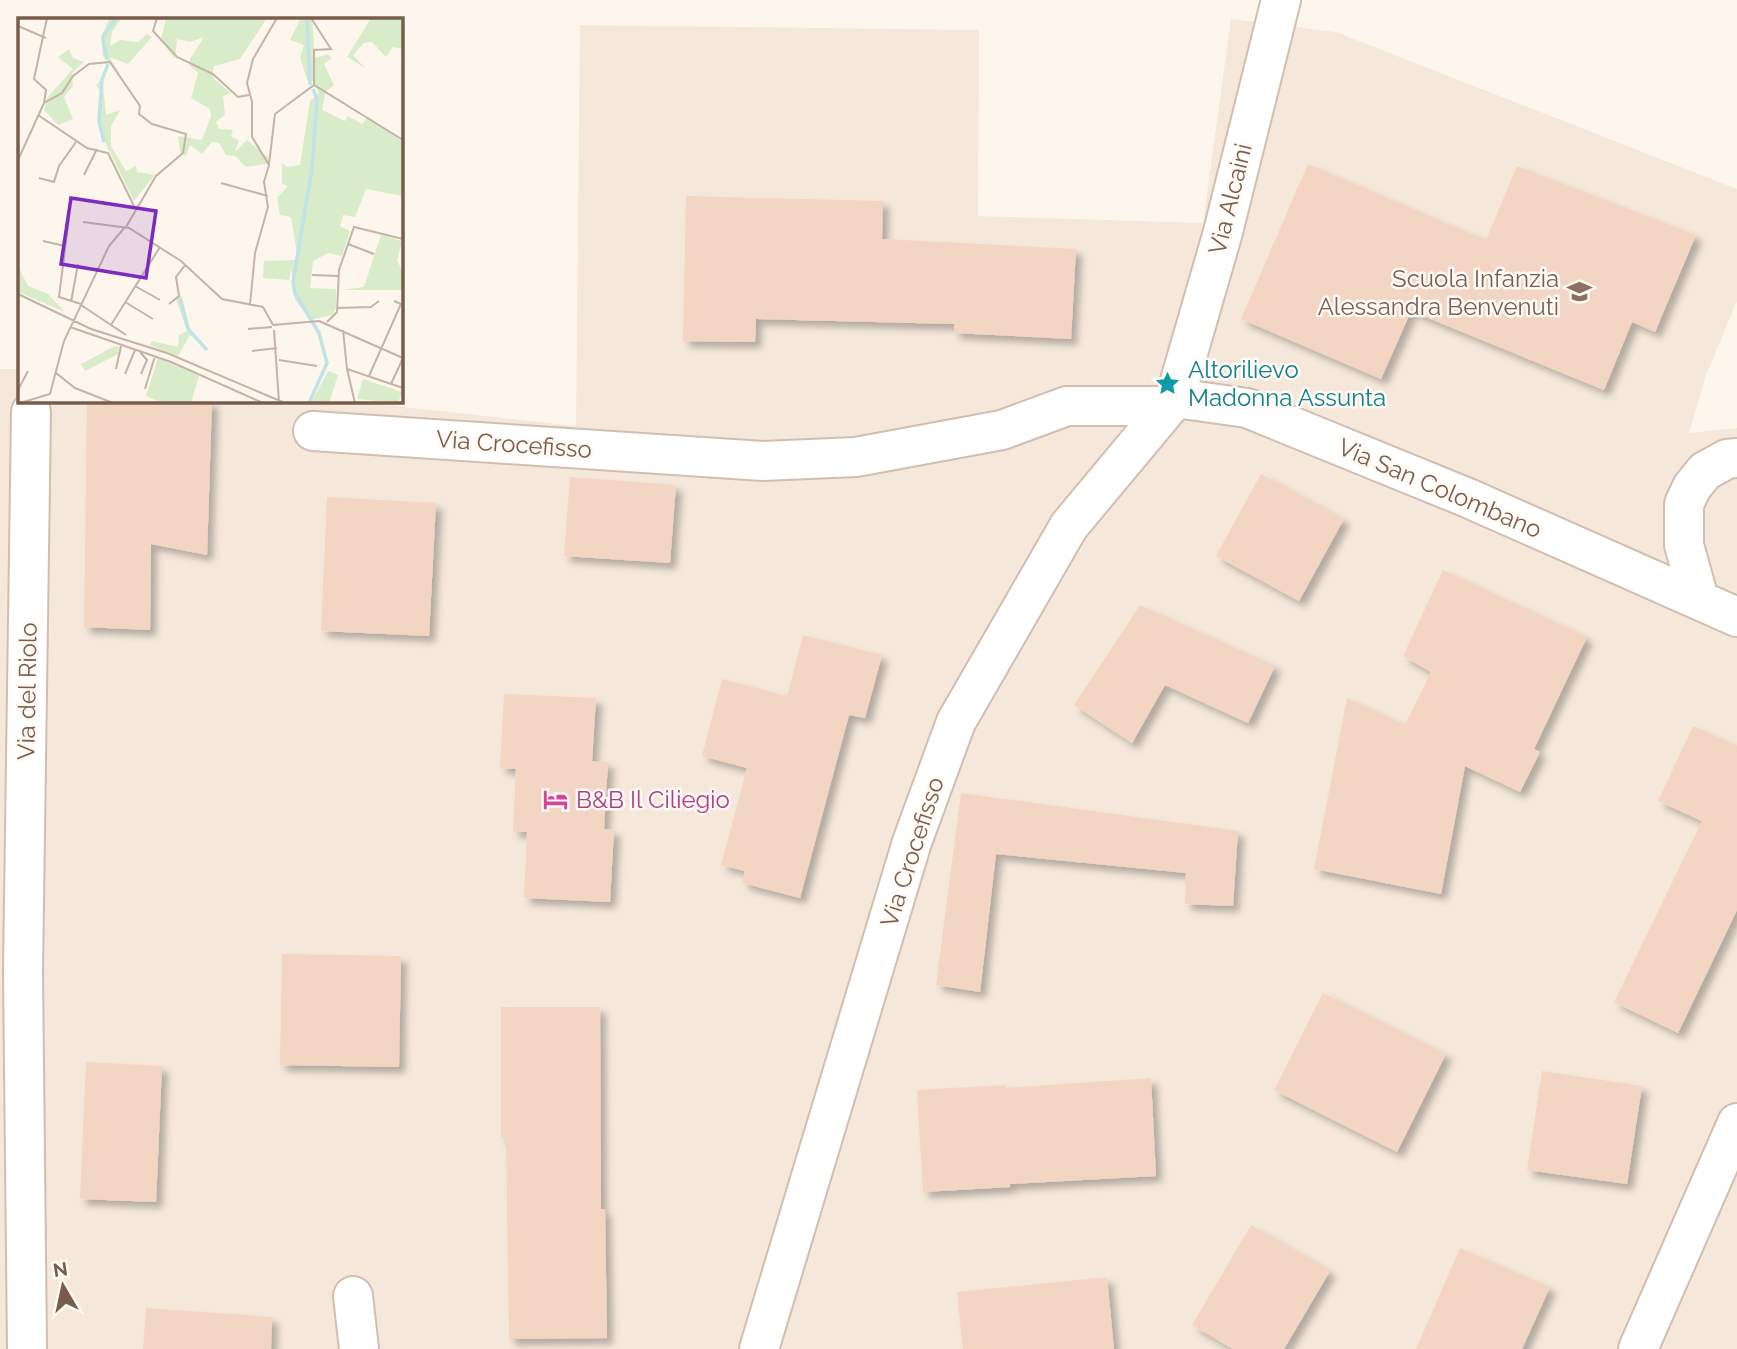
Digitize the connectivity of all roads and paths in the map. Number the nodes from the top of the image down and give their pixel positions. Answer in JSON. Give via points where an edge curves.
{"nodes":[{"id":1,"x":1281,"y":0,"type":"edge"},
{"id":2,"x":1172,"y":402,"type":"junction"},
{"id":3,"x":31,"y":412,"type":"dead end"},
{"id":4,"x":313,"y":431,"type":"dead end"},
{"id":5,"x":1737,"y":458,"type":"edge"},
{"id":6,"x":1699,"y":599,"type":"junction"},
{"id":7,"x":1737,"y":617,"type":"edge"},
{"id":8,"x":11,"y":971,"type":"edge"},
{"id":9,"x":1737,"y":1123,"type":"edge"},
{"id":10,"x":353,"y":1296,"type":"dead end"},
{"id":11,"x":27,"y":1349,"type":"edge"},
{"id":12,"x":359,"y":1349,"type":"edge"},
{"id":13,"x":759,"y":1349,"type":"edge"},
{"id":14,"x":1638,"y":1349,"type":"edge"}],
"edges":[{"from":1,"to":2,"type":"street","name":"Via Alcaini","via":[[1223,232]]},
{"from":2,"to":4,"type":"street","name":"Via Crocefisso","via":[[1068,406],[1002,430],[856,457],[776,460]]},
{"from":2,"to":6,"type":"street","name":"Via San Colombano","via":[[1247,408]]},
{"from":2,"to":13,"type":"street","name":"Via Crocefisso","via":[[1069,526],[956,722],[912,842]]},
{"from":3,"to":8,"type":"street","name":"Via del Riolo"},
{"from":5,"to":6,"type":"street","via":[[1705,471],[1684,504],[1684,545]]},
{"from":6,"to":7,"type":"street","name":"Via San Colombano"},
{"from":8,"to":11,"type":"street","name":"Via del Riolo"},
{"from":9,"to":14,"type":"street"},
{"from":10,"to":12,"type":"street"}]}
